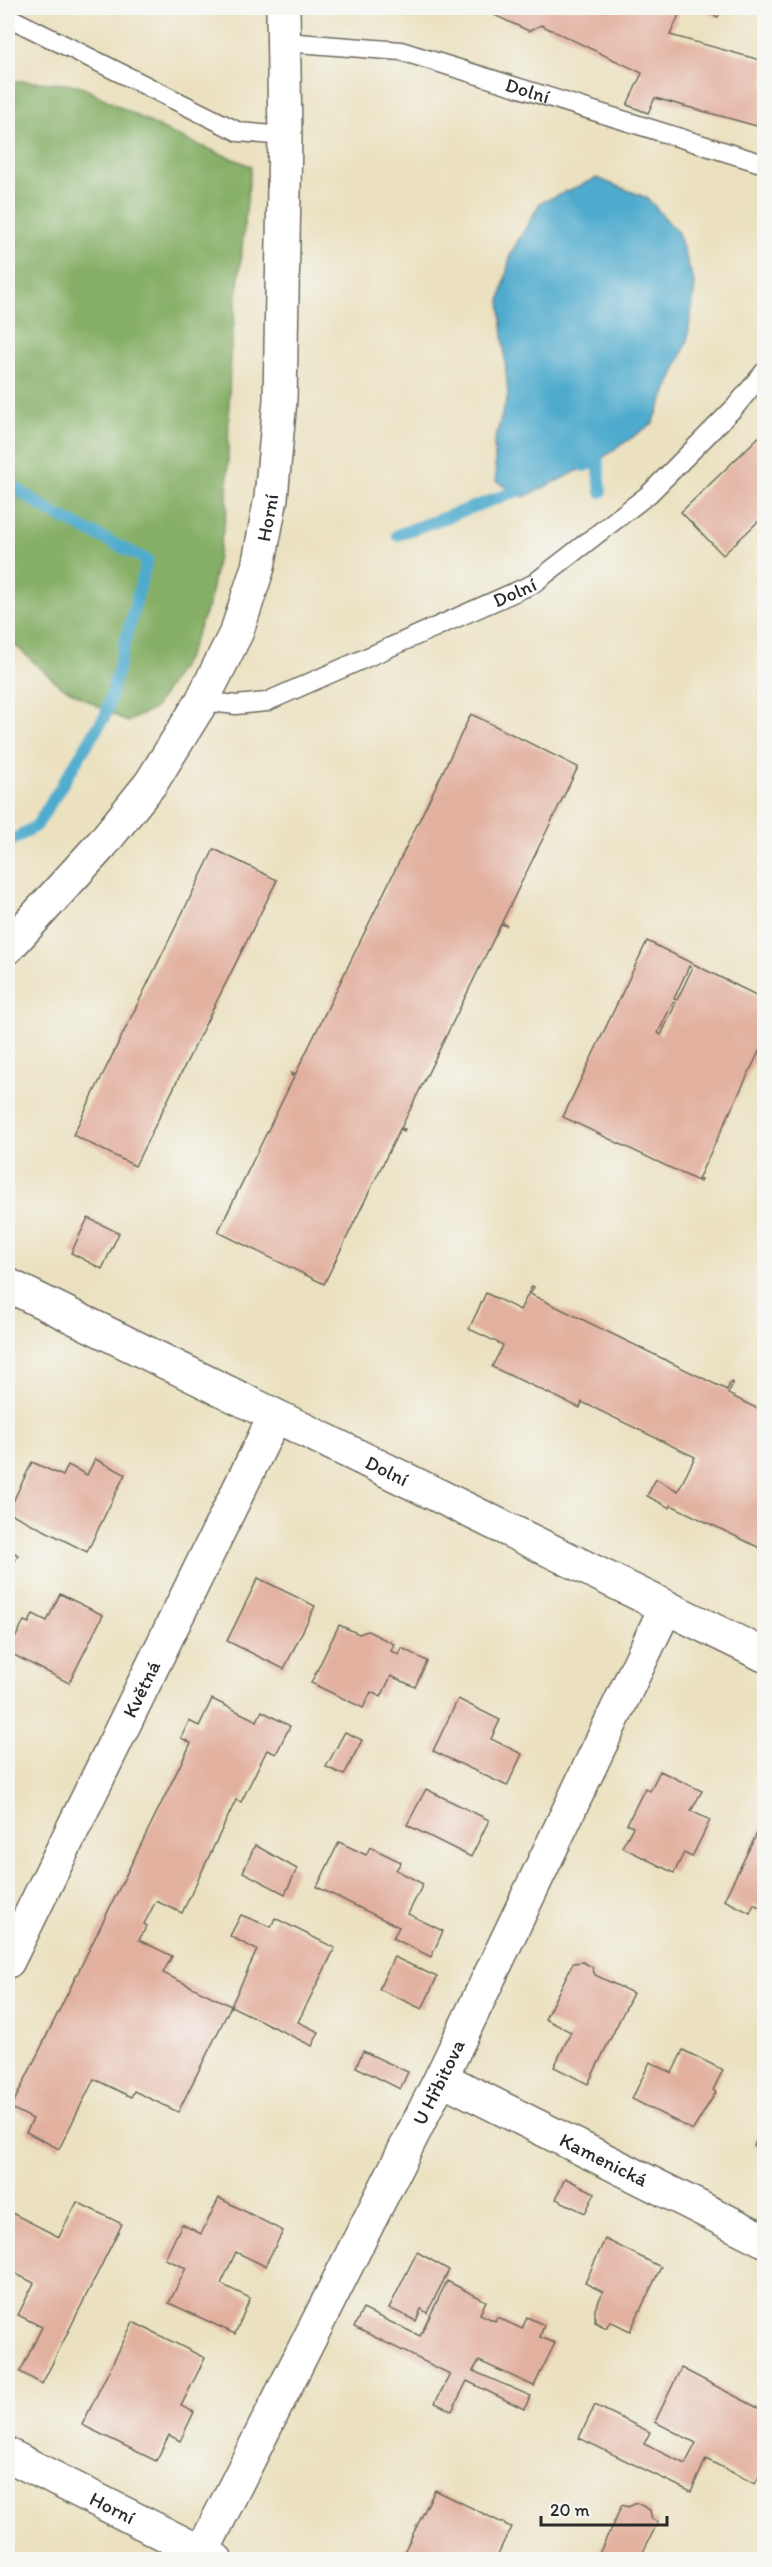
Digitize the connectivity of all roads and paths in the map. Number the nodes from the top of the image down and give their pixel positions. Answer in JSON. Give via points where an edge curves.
{"nodes":[{"id":1,"x":283,"y":8,"type":"edge"},
{"id":2,"x":8,"y":17,"type":"edge"},
{"id":3,"x":285,"y":42,"type":"junction"},
{"id":4,"x":285,"y":136,"type":"junction"},
{"id":5,"x":765,"y":164,"type":"edge"},
{"id":6,"x":765,"y":372,"type":"edge"},
{"id":7,"x":202,"y":701,"type":"junction"},
{"id":8,"x":8,"y":947,"type":"edge"},
{"id":9,"x":8,"y":1285,"type":"edge"},
{"id":10,"x":275,"y":1416,"type":"junction"},
{"id":11,"x":666,"y":1607,"type":"junction"},
{"id":12,"x":765,"y":1655,"type":"edge"},
{"id":13,"x":8,"y":1961,"type":"edge"},
{"id":14,"x":441,"y":2078,"type":"junction"},
{"id":15,"x":765,"y":2240,"type":"edge"},
{"id":16,"x":8,"y":2455,"type":"edge"},
{"id":17,"x":209,"y":2556,"type":"edge"}],
"edges":[{"from":1,"to":3,"type":"street","name":"Horní"},
{"from":2,"to":4,"type":"lane","via":[[239,132]]},
{"from":3,"to":4,"type":"street","name":"Horní"},
{"from":3,"to":5,"type":"lane","name":"Dolní","via":[[401,51]]},
{"from":4,"to":7,"type":"street","name":"Horní","via":[[280,400],[271,498],[258,567],[237,631]]},
{"from":6,"to":7,"type":"lane","name":"Dolní","via":[[649,494],[533,584],[266,702],[236,705]]},
{"from":7,"to":8,"type":"street","name":"Horní","via":[[144,792]]},
{"from":9,"to":10,"type":"street","name":"Dolní"},
{"from":10,"to":11,"type":"street","name":"Dolní"},
{"from":10,"to":13,"type":"street","name":"Květná"},
{"from":11,"to":12,"type":"street","name":"Dolní"},
{"from":11,"to":14,"type":"street","name":"U Hřbitova"},
{"from":14,"to":15,"type":"street","name":"Kamenická"},
{"from":14,"to":17,"type":"street","name":"U Hřbitova"},
{"from":16,"to":17,"type":"street","name":"Horní"}]}
